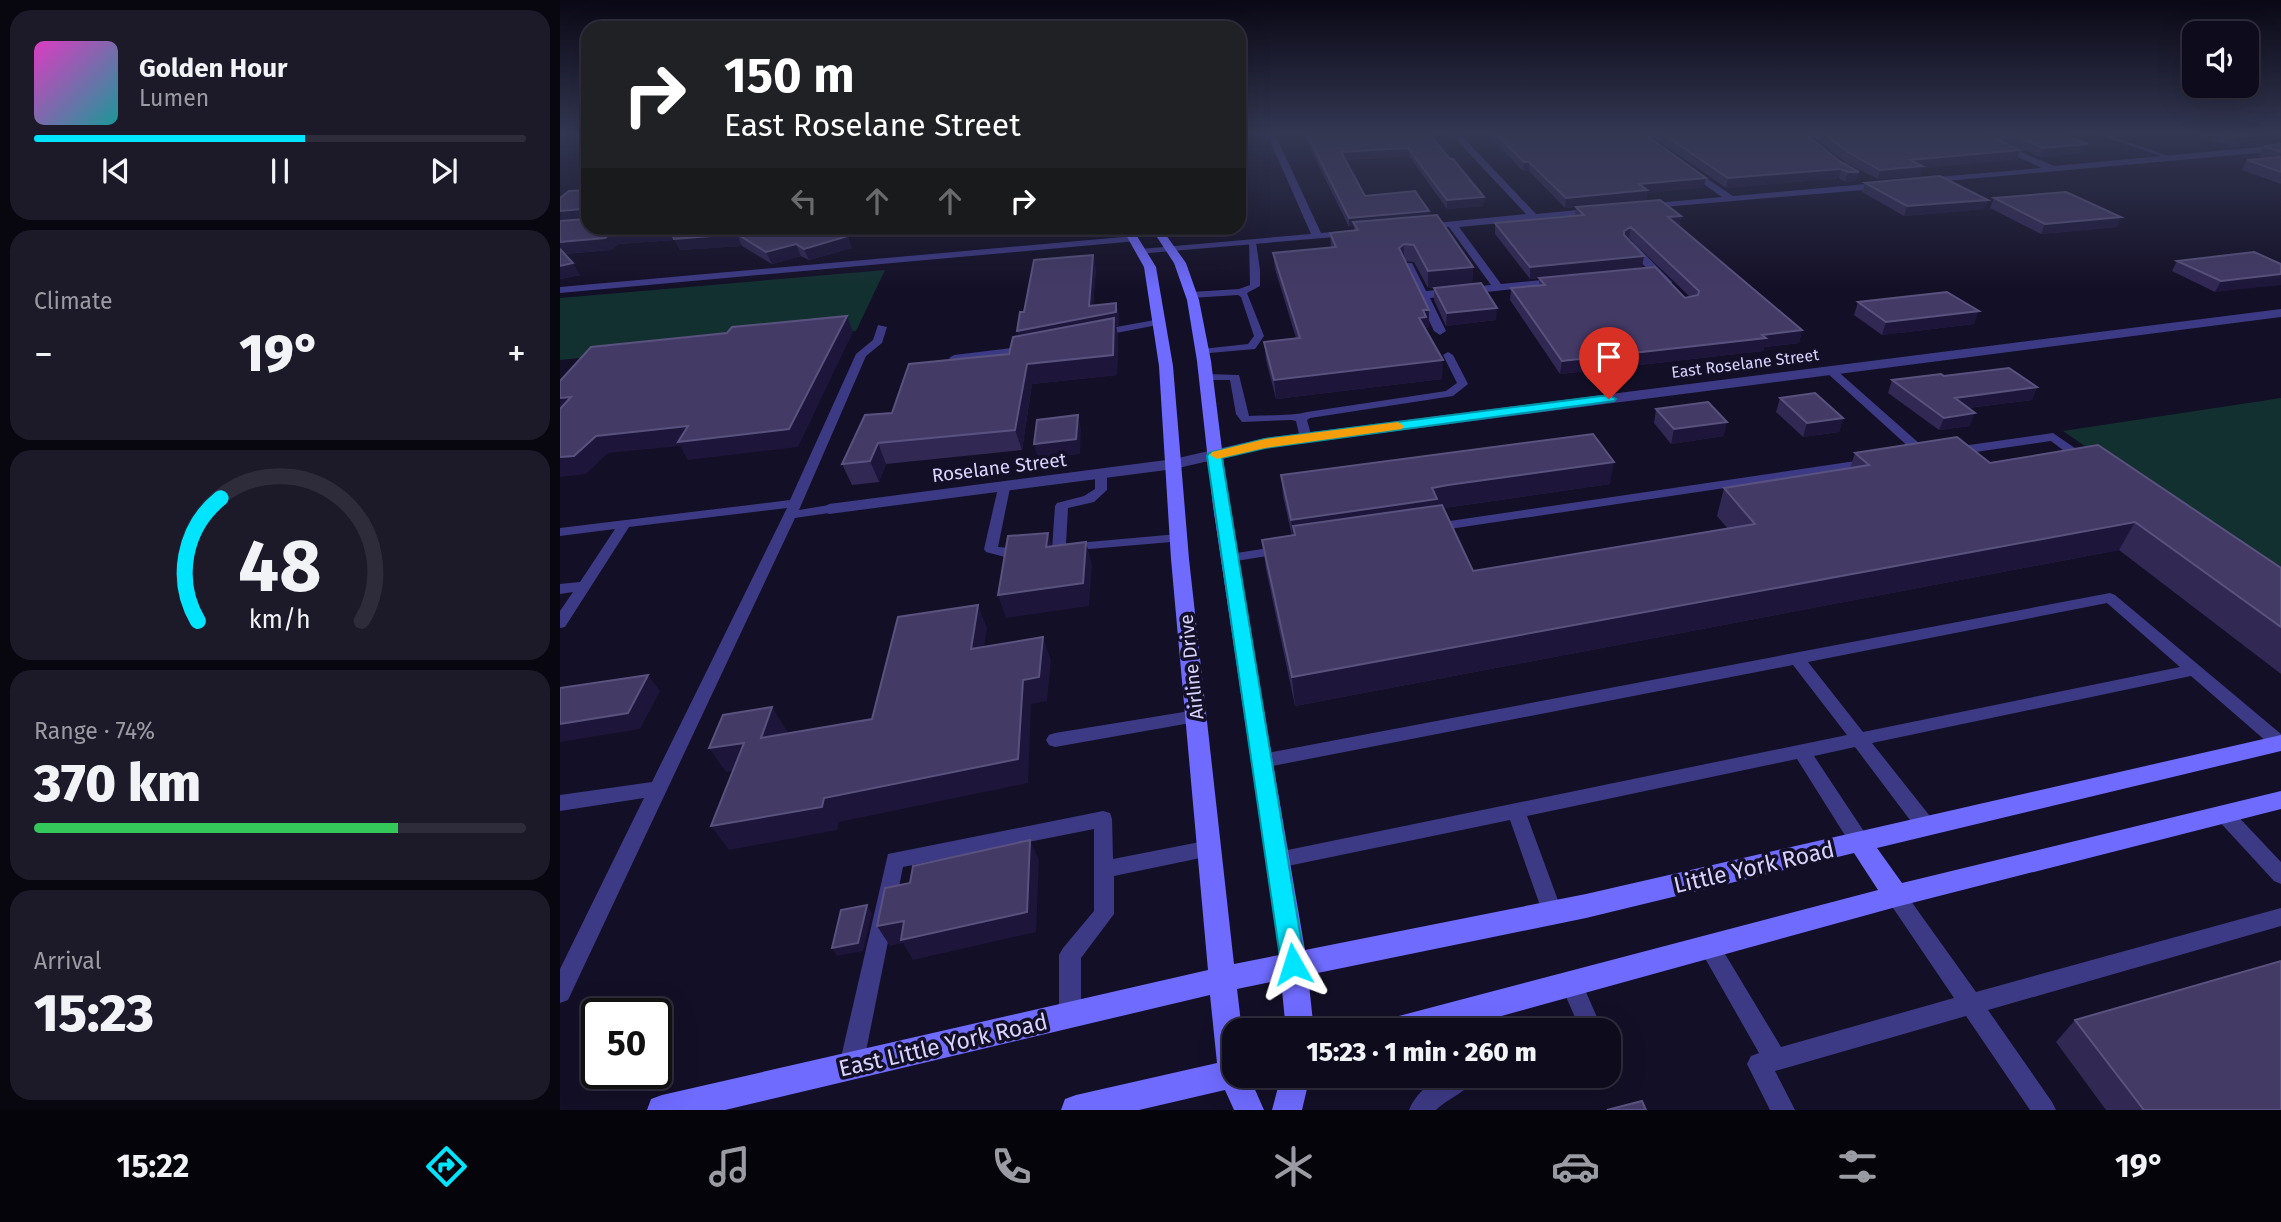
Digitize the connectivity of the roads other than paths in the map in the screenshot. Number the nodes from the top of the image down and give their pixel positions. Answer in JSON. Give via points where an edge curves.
{"nodes":[{"id":1,"x":1294,"y":186,"type":"edge"},
{"id":2,"x":1504,"y":186,"type":"edge"},
{"id":3,"x":1712,"y":186,"type":"edge"},
{"id":4,"x":1877,"y":186,"type":"edge"},
{"id":5,"x":1731,"y":199,"type":"junction"},
{"id":6,"x":1626,"y":209,"type":"edge"},
{"id":7,"x":1613,"y":210,"type":"edge"},
{"id":8,"x":1534,"y":217,"type":"junction"},
{"id":9,"x":1452,"y":224,"type":"junction"},
{"id":10,"x":1412,"y":228,"type":"edge"},
{"id":11,"x":1371,"y":232,"type":"edge"},
{"id":12,"x":1131,"y":235,"type":"edge"},
{"id":13,"x":1161,"y":235,"type":"edge"},
{"id":14,"x":1317,"y":236,"type":"junction"},
{"id":15,"x":1134,"y":239,"type":"junction"},
{"id":16,"x":1252,"y":242,"type":"junction"},
{"id":17,"x":1629,"y":244,"type":"edge"},
{"id":18,"x":1171,"y":249,"type":"junction"},
{"id":19,"x":1141,"y":252,"type":"junction"},
{"id":20,"x":1408,"y":265,"type":"edge"},
{"id":21,"x":1656,"y":272,"type":"junction"},
{"id":22,"x":1642,"y":273,"type":"edge"},
{"id":23,"x":1572,"y":280,"type":"edge"},
{"id":24,"x":1498,"y":287,"type":"junction"},
{"id":25,"x":560,"y":290,"type":"edge"},
{"id":26,"x":1240,"y":292,"type":"junction"},
{"id":27,"x":1191,"y":295,"type":"junction"},
{"id":28,"x":1423,"y":295,"type":"junction"},
{"id":29,"x":1680,"y":297,"type":"edge"},
{"id":30,"x":2281,"y":313,"type":"edge"},
{"id":31,"x":1160,"y":322,"type":"junction"},
{"id":32,"x":881,"y":327,"type":"dead end"},
{"id":33,"x":1440,"y":331,"type":"dead end"},
{"id":34,"x":1083,"y":337,"type":"edge"},
{"id":35,"x":1035,"y":348,"type":"edge"},
{"id":36,"x":1202,"y":352,"type":"junction"},
{"id":37,"x":1448,"y":355,"type":"dead end"},
{"id":38,"x":954,"y":358,"type":"edge"},
{"id":39,"x":1830,"y":370,"type":"junction"},
{"id":40,"x":1205,"y":377,"type":"junction"},
{"id":41,"x":1301,"y":419,"type":"junction"},
{"id":42,"x":1306,"y":438,"type":"junction"},
{"id":43,"x":1214,"y":456,"type":"junction"},
{"id":44,"x":1884,"y":461,"type":"edge"},
{"id":45,"x":1174,"y":464,"type":"junction"},
{"id":46,"x":2096,"y":468,"type":"edge"},
{"id":47,"x":1101,"y":474,"type":"junction"},
{"id":48,"x":1004,"y":488,"type":"junction"},
{"id":49,"x":792,"y":509,"type":"junction"},
{"id":50,"x":829,"y":509,"type":"joint"},
{"id":51,"x":625,"y":524,"type":"junction"},
{"id":52,"x":1419,"y":530,"type":"edge"},
{"id":53,"x":560,"y":532,"type":"edge"},
{"id":54,"x":1178,"y":538,"type":"junction"},
{"id":55,"x":1296,"y":548,"type":"edge"},
{"id":56,"x":1059,"y":549,"type":"junction"},
{"id":57,"x":1230,"y":558,"type":"junction"},
{"id":58,"x":584,"y":586,"type":"junction"},
{"id":59,"x":560,"y":589,"type":"edge"},
{"id":60,"x":560,"y":623,"type":"edge"},
{"id":61,"x":1796,"y":657,"type":"junction"},
{"id":62,"x":2194,"y":670,"type":"junction"},
{"id":63,"x":1196,"y":716,"type":"junction"},
{"id":64,"x":1055,"y":740,"type":"dead end"},
{"id":65,"x":1857,"y":740,"type":"junction"},
{"id":66,"x":2281,"y":744,"type":"edge"},
{"id":67,"x":1801,"y":751,"type":"junction"},
{"id":68,"x":1262,"y":761,"type":"junction"},
{"id":69,"x":659,"y":788,"type":"junction"},
{"id":70,"x":2280,"y":802,"type":"edge"},
{"id":71,"x":560,"y":803,"type":"edge"},
{"id":72,"x":1516,"y":811,"type":"junction"},
{"id":73,"x":2224,"y":814,"type":"junction"},
{"id":74,"x":1926,"y":826,"type":"junction"},
{"id":75,"x":1860,"y":842,"type":"junction"},
{"id":76,"x":1210,"y":848,"type":"junction"},
{"id":77,"x":1278,"y":860,"type":"junction"},
{"id":78,"x":1104,"y":869,"type":"junction"},
{"id":79,"x":2281,"y":876,"type":"edge"},
{"id":80,"x":1896,"y":896,"type":"junction"},
{"id":81,"x":1553,"y":914,"type":"junction"},
{"id":82,"x":2281,"y":917,"type":"edge"},
{"id":83,"x":1709,"y":946,"type":"junction"},
{"id":84,"x":1293,"y":964,"type":"junction"},
{"id":85,"x":1224,"y":979,"type":"junction"},
{"id":86,"x":1572,"y":983,"type":"junction"},
{"id":87,"x":560,"y":992,"type":"edge"},
{"id":88,"x":1971,"y":1004,"type":"junction"},
{"id":89,"x":1070,"y":1016,"type":"junction"},
{"id":90,"x":1228,"y":1018,"type":"edge"},
{"id":91,"x":1299,"y":1018,"type":"edge"},
{"id":92,"x":1459,"y":1018,"type":"edge"},
{"id":93,"x":1587,"y":1018,"type":"edge"},
{"id":94,"x":1775,"y":1059,"type":"junction"},
{"id":95,"x":851,"y":1066,"type":"junction"},
{"id":96,"x":1222,"y":1076,"type":"edge"},
{"id":97,"x":1239,"y":1088,"type":"edge"},
{"id":98,"x":1293,"y":1088,"type":"edge"},
{"id":99,"x":1443,"y":1088,"type":"edge"},
{"id":100,"x":662,"y":1110,"type":"edge"},
{"id":101,"x":1076,"y":1110,"type":"edge"},
{"id":102,"x":1248,"y":1110,"type":"edge"},
{"id":103,"x":1287,"y":1110,"type":"edge"},
{"id":104,"x":1421,"y":1110,"type":"edge"},
{"id":105,"x":1783,"y":1110,"type":"edge"},
{"id":106,"x":2043,"y":1110,"type":"edge"}],
"edges":[{"from":1,"to":14,"type":"street"},
{"from":2,"to":8,"type":"street"},
{"from":3,"to":5,"type":"street"},
{"from":4,"to":5,"type":"street"},
{"from":5,"to":6,"type":"street"},
{"from":7,"to":8,"type":"street"},
{"from":8,"to":9,"type":"street"},
{"from":9,"to":10,"type":"street"},
{"from":9,"to":24,"type":"street"},
{"from":11,"to":14,"type":"street"},
{"from":12,"to":15,"type":"main road","name":"Airline Drive"},
{"from":13,"to":18,"type":"main road"},
{"from":14,"to":16,"type":"street"},
{"from":15,"to":19,"type":"main road","name":"Airline Drive"},
{"from":15,"to":25,"type":"lane"},
{"from":16,"to":18,"type":"street"},
{"from":16,"to":26,"type":"lane","via":[[1255,286]]},
{"from":17,"to":21,"type":"street"},
{"from":18,"to":19,"type":"street"},
{"from":18,"to":27,"type":"main road"},
{"from":19,"to":31,"type":"main road","name":"Airline Drive","via":[[1150,267]]},
{"from":20,"to":28,"type":"street"},
{"from":21,"to":22,"type":"street"},
{"from":21,"to":29,"type":"street"},
{"from":23,"to":24,"type":"street"},
{"from":24,"to":28,"type":"street"},
{"from":26,"to":27,"type":"lane"},
{"from":26,"to":36,"type":"lane","via":[[1259,336],[1251,347]]},
{"from":27,"to":36,"type":"main road"},
{"from":28,"to":33,"type":"street"},
{"from":30,"to":39,"type":"street","name":"East Roselane Street"},
{"from":31,"to":34,"type":"lane"},
{"from":31,"to":45,"type":"main road","name":"Airline Drive"},
{"from":32,"to":49,"type":"lane","via":[[878,341],[861,354]]},
{"from":35,"to":38,"type":"lane"},
{"from":36,"to":40,"type":"main road"},
{"from":37,"to":41,"type":"lane","via":[[1463,384],[1449,394],[1319,411]]},
{"from":39,"to":42,"type":"street","name":"East Roselane Street"},
{"from":39,"to":46,"type":"lane","via":[[1918,456],[2053,437]]},
{"from":40,"to":41,"type":"lane","via":[[1235,377],[1246,419]]},
{"from":40,"to":43,"type":"main road"},
{"from":41,"to":42,"type":"lane"},
{"from":42,"to":43,"type":"street","name":"East Roselane Street"},
{"from":43,"to":45,"type":"street","name":"East Roselane Street"},
{"from":43,"to":57,"type":"main road"},
{"from":44,"to":52,"type":"lane"},
{"from":45,"to":47,"type":"street","name":"Roselane Street"},
{"from":45,"to":54,"type":"main road","name":"Airline Drive"},
{"from":47,"to":48,"type":"street","name":"Roselane Street"},
{"from":47,"to":56,"type":"lane","via":[[1101,490],[1089,499],[1062,506]]},
{"from":48,"to":50,"type":"street","name":"Roselane Street"},
{"from":48,"to":56,"type":"lane","via":[[991,549],[1005,553]]},
{"from":49,"to":50,"type":"lane"},
{"from":49,"to":51,"type":"lane"},
{"from":49,"to":69,"type":"lane"},
{"from":51,"to":53,"type":"lane"},
{"from":51,"to":58,"type":"lane"},
{"from":54,"to":56,"type":"lane"},
{"from":54,"to":63,"type":"main road","name":"Airline Drive"},
{"from":55,"to":57,"type":"lane"},
{"from":57,"to":68,"type":"main road"},
{"from":58,"to":59,"type":"lane"},
{"from":58,"to":60,"type":"lane"},
{"from":61,"to":62,"type":"lane","via":[[2110,598]]},
{"from":61,"to":65,"type":"lane"},
{"from":61,"to":68,"type":"lane"},
{"from":62,"to":65,"type":"lane"},
{"from":62,"to":66,"type":"lane"},
{"from":63,"to":64,"type":"lane"},
{"from":63,"to":76,"type":"main road","name":"Airline Drive"},
{"from":65,"to":67,"type":"lane"},
{"from":65,"to":74,"type":"lane"},
{"from":66,"to":74,"type":"main road","name":"Little York Road"},
{"from":67,"to":72,"type":"lane"},
{"from":67,"to":75,"type":"lane"},
{"from":68,"to":77,"type":"main road"},
{"from":69,"to":71,"type":"lane"},
{"from":69,"to":87,"type":"lane"},
{"from":70,"to":73,"type":"main road"},
{"from":72,"to":77,"type":"lane"},
{"from":72,"to":81,"type":"lane"},
{"from":73,"to":79,"type":"lane"},
{"from":73,"to":80,"type":"main road"},
{"from":74,"to":75,"type":"main road","name":"Little York Road"},
{"from":75,"to":80,"type":"main road"},
{"from":75,"to":81,"type":"main road","name":"Little York Road"},
{"from":76,"to":78,"type":"lane"},
{"from":76,"to":85,"type":"main road","name":"Airline Drive"},
{"from":77,"to":84,"type":"main road"},
{"from":78,"to":89,"type":"lane","via":[[1104,914],[1070,955]]},
{"from":78,"to":95,"type":"lane","via":[[1102,819],[895,860]]},
{"from":80,"to":83,"type":"main road"},
{"from":80,"to":88,"type":"lane"},
{"from":81,"to":84,"type":"main road","name":"Little York Road"},
{"from":82,"to":88,"type":"lane"},
{"from":83,"to":86,"type":"main road"},
{"from":83,"to":94,"type":"lane"},
{"from":84,"to":85,"type":"main road","name":"Little York Road"},
{"from":84,"to":91,"type":"main road"},
{"from":85,"to":89,"type":"main road","name":"East Little York Road"},
{"from":85,"to":90,"type":"main road","name":"Airline Drive"},
{"from":86,"to":92,"type":"main road"},
{"from":86,"to":93,"type":"lane"},
{"from":88,"to":94,"type":"lane"},
{"from":88,"to":106,"type":"lane"},
{"from":89,"to":95,"type":"main road","name":"East Little York Road"},
{"from":94,"to":105,"type":"lane","via":[[1759,1064]]},
{"from":95,"to":100,"type":"main road","name":"East Little York Road"},
{"from":96,"to":101,"type":"main road"},
{"from":97,"to":102,"type":"main road","name":"Airline Drive"},
{"from":98,"to":103,"type":"main road"},
{"from":99,"to":104,"type":"lane"}]}
